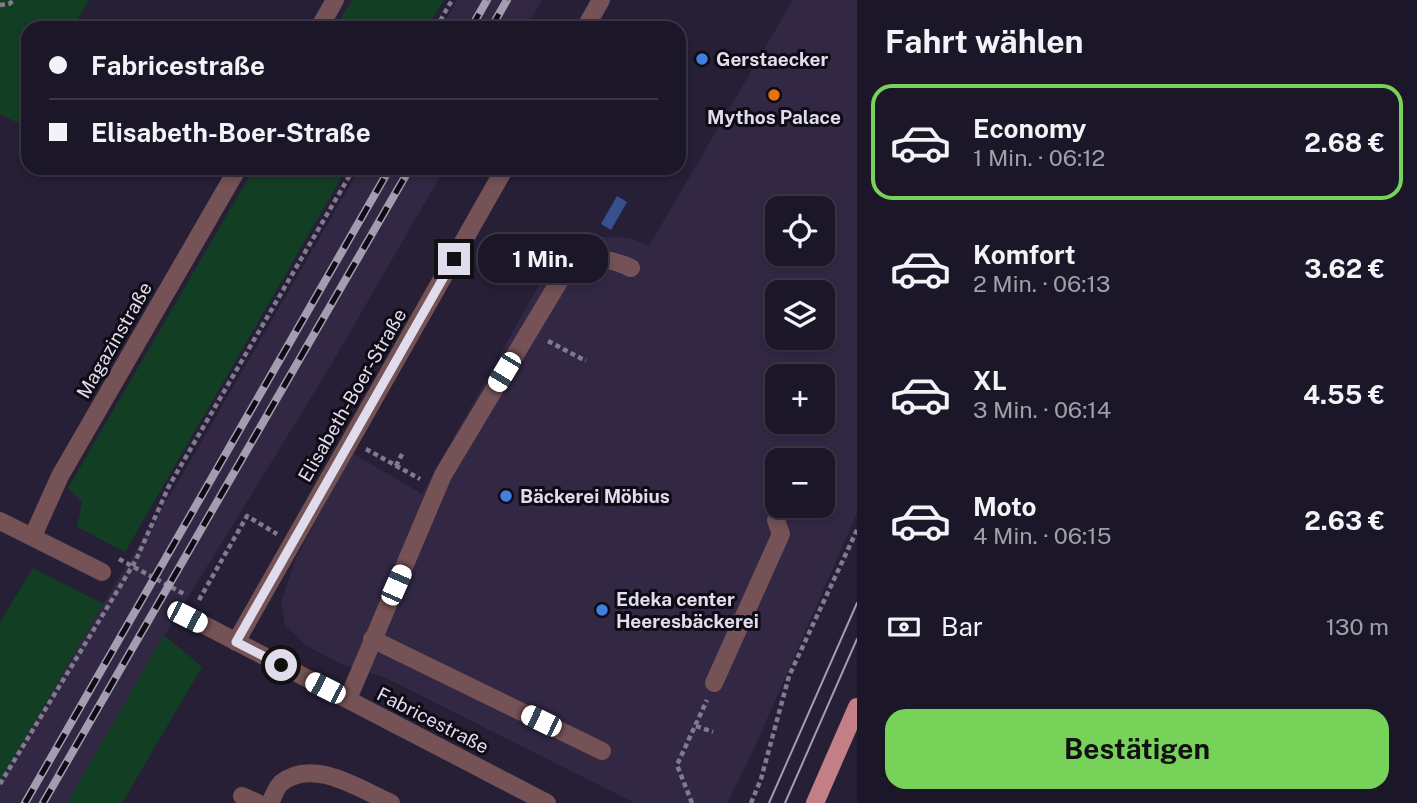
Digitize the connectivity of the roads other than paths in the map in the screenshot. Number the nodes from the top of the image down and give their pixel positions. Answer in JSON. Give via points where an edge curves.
{"nodes":[{"id":1,"x":335,"y":0,"type":"edge"},
{"id":2,"x":601,"y":0,"type":"edge"},
{"id":3,"x":323,"y":21,"type":"edge"},
{"id":4,"x":589,"y":21,"type":"edge"},
{"id":5,"x":234,"y":175,"type":"edge"},
{"id":6,"x":501,"y":175,"type":"edge"},
{"id":7,"x":631,"y":268,"type":"dead end"},
{"id":8,"x":776,"y":520,"type":"dead end"},
{"id":9,"x":0,"y":522,"type":"edge"},
{"id":10,"x":33,"y":536,"type":"junction"},
{"id":11,"x":102,"y":572,"type":"dead end"},
{"id":12,"x":187,"y":617,"type":"dead end"},
{"id":13,"x":372,"y":639,"type":"junction"},
{"id":14,"x":236,"y":642,"type":"junction"},
{"id":15,"x":714,"y":683,"type":"road end"},
{"id":16,"x":348,"y":699,"type":"junction"},
{"id":17,"x":857,"y":707,"type":"edge"},
{"id":18,"x":602,"y":751,"type":"dead end"},
{"id":19,"x":516,"y":796,"type":"edge"},
{"id":20,"x":270,"y":803,"type":"edge"},
{"id":21,"x":391,"y":803,"type":"edge"},
{"id":22,"x":547,"y":803,"type":"edge"},
{"id":23,"x":815,"y":803,"type":"edge"}],
"edges":[{"from":1,"to":3,"type":"street"},
{"from":2,"to":4,"type":"street"},
{"from":5,"to":10,"type":"street","name":"Magazinstraße","via":[[60,476]]},
{"from":6,"to":14,"type":"street","name":"Elisabeth-Boer-Straße"},
{"from":7,"to":13,"type":"street","via":[[596,257],[572,260],[437,488]]},
{"from":8,"to":15,"type":"street","via":[[781,534]]},
{"from":9,"to":10,"type":"street"},
{"from":10,"to":11,"type":"street"},
{"from":12,"to":14,"type":"street","name":"Fabricestraße"},
{"from":13,"to":16,"type":"street"},
{"from":13,"to":18,"type":"street"},
{"from":14,"to":16,"type":"street","name":"Fabricestraße"},
{"from":16,"to":19,"type":"street","name":"Fabricestraße"},
{"from":17,"to":23,"type":"main road"},
{"from":19,"to":22,"type":"street","name":"Fabricestraße"},
{"from":20,"to":21,"type":"street","via":[[279,784],[302,772],[329,775]]}]}
